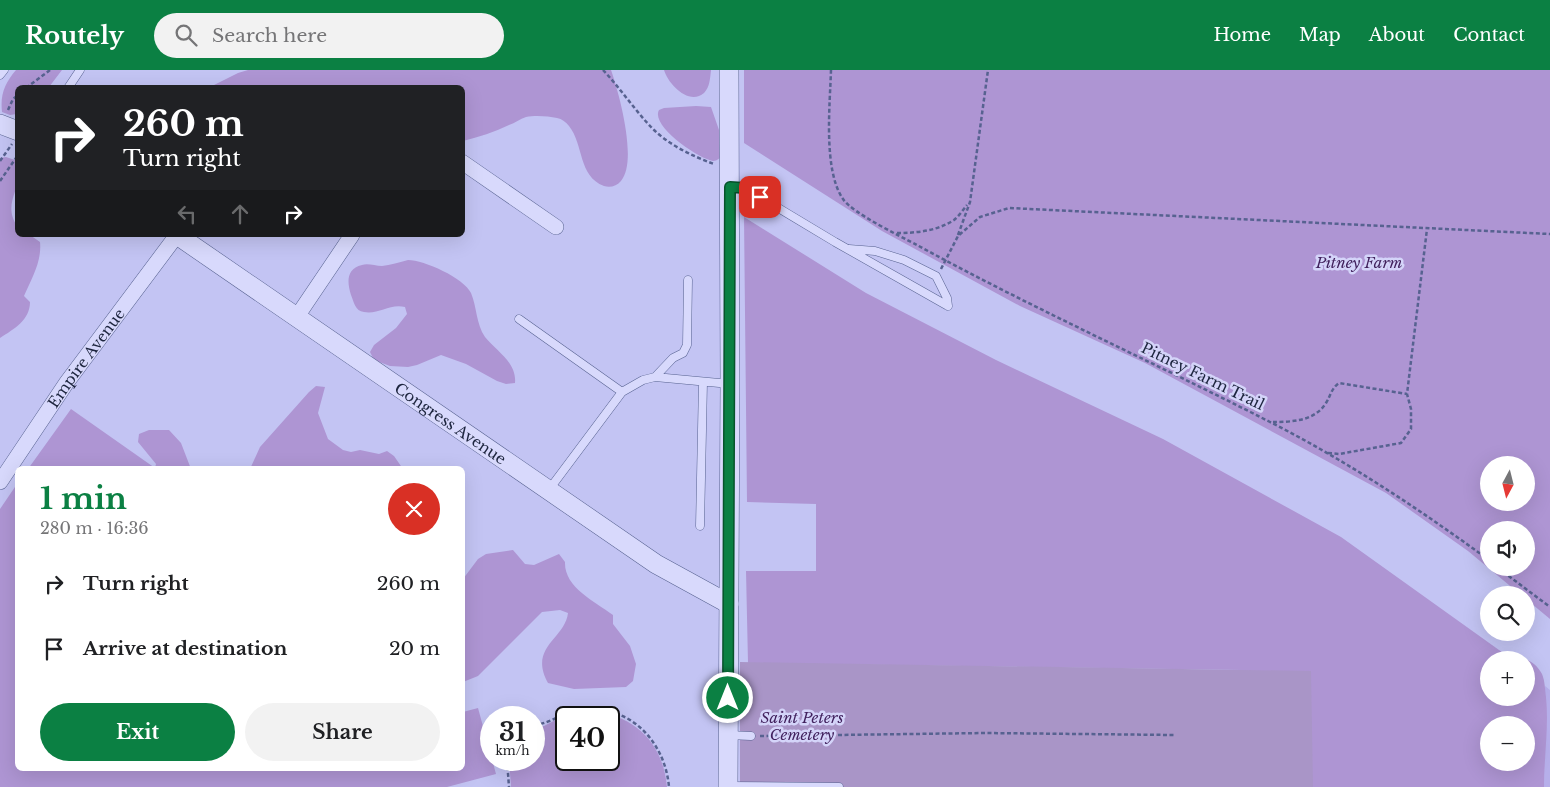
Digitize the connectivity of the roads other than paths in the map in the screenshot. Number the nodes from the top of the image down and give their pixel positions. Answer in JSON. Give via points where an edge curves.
{"nodes":[{"id":1,"x":4,"y":70,"type":"edge"},
{"id":2,"x":80,"y":70,"type":"edge"},
{"id":3,"x":729,"y":70,"type":"edge"},
{"id":4,"x":0,"y":75,"type":"edge"},
{"id":5,"x":70,"y":85,"type":"edge"},
{"id":6,"x":3,"y":118,"type":"edge"},
{"id":7,"x":15,"y":137,"type":"edge"},
{"id":8,"x":465,"y":164,"type":"edge"},
{"id":9,"x":730,"y":187,"type":"junction"},
{"id":10,"x":556,"y":227,"type":"dead end"},
{"id":11,"x":179,"y":237,"type":"edge"},
{"id":12,"x":181,"y":237,"type":"edge"},
{"id":13,"x":351,"y":237,"type":"edge"},
{"id":14,"x":847,"y":249,"type":"junction"},
{"id":15,"x":688,"y":280,"type":"dead end"},
{"id":16,"x":296,"y":318,"type":"junction"},
{"id":17,"x":519,"y":320,"type":"dead end"},
{"id":18,"x":655,"y":377,"type":"junction"},
{"id":19,"x":703,"y":382,"type":"junction"},
{"id":20,"x":730,"y":384,"type":"junction"},
{"id":21,"x":622,"y":392,"type":"junction"},
{"id":22,"x":0,"y":482,"type":"edge"},
{"id":23,"x":548,"y":491,"type":"junction"},
{"id":24,"x":700,"y":526,"type":"dead end"},
{"id":25,"x":728,"y":604,"type":"junction"},
{"id":26,"x":728,"y":735,"type":"junction"},
{"id":27,"x":751,"y":736,"type":"road end"},
{"id":28,"x":728,"y":786,"type":"edge"},
{"id":29,"x":839,"y":787,"type":"edge"}],
"edges":[{"from":1,"to":4,"type":"lane"},
{"from":2,"to":5,"type":"lane"},
{"from":3,"to":9,"type":"street"},
{"from":6,"to":7,"type":"street"},
{"from":8,"to":10,"type":"street"},
{"from":9,"to":14,"type":"lane","via":[[745,188]]},
{"from":9,"to":20,"type":"street"},
{"from":11,"to":22,"type":"street","name":"Empire Avenue","via":[[67,382]]},
{"from":12,"to":16,"type":"street","name":"Congress Avenue"},
{"from":13,"to":16,"type":"street"},
{"from":14,"to":14,"type":"lane","via":[[948,306],[936,276],[875,250]]},
{"from":15,"to":18,"type":"lane","via":[[687,345],[683,353],[673,358]]},
{"from":16,"to":23,"type":"street","name":"Congress Avenue"},
{"from":17,"to":21,"type":"lane"},
{"from":18,"to":19,"type":"lane"},
{"from":18,"to":21,"type":"lane"},
{"from":19,"to":20,"type":"lane"},
{"from":19,"to":24,"type":"lane"},
{"from":20,"to":25,"type":"street"},
{"from":21,"to":23,"type":"lane"},
{"from":23,"to":25,"type":"street","name":"Congress Avenue","via":[[656,564]]},
{"from":25,"to":26,"type":"street"},
{"from":26,"to":27,"type":"lane"},
{"from":26,"to":28,"type":"street"},
{"from":28,"to":29,"type":"lane"}]}
